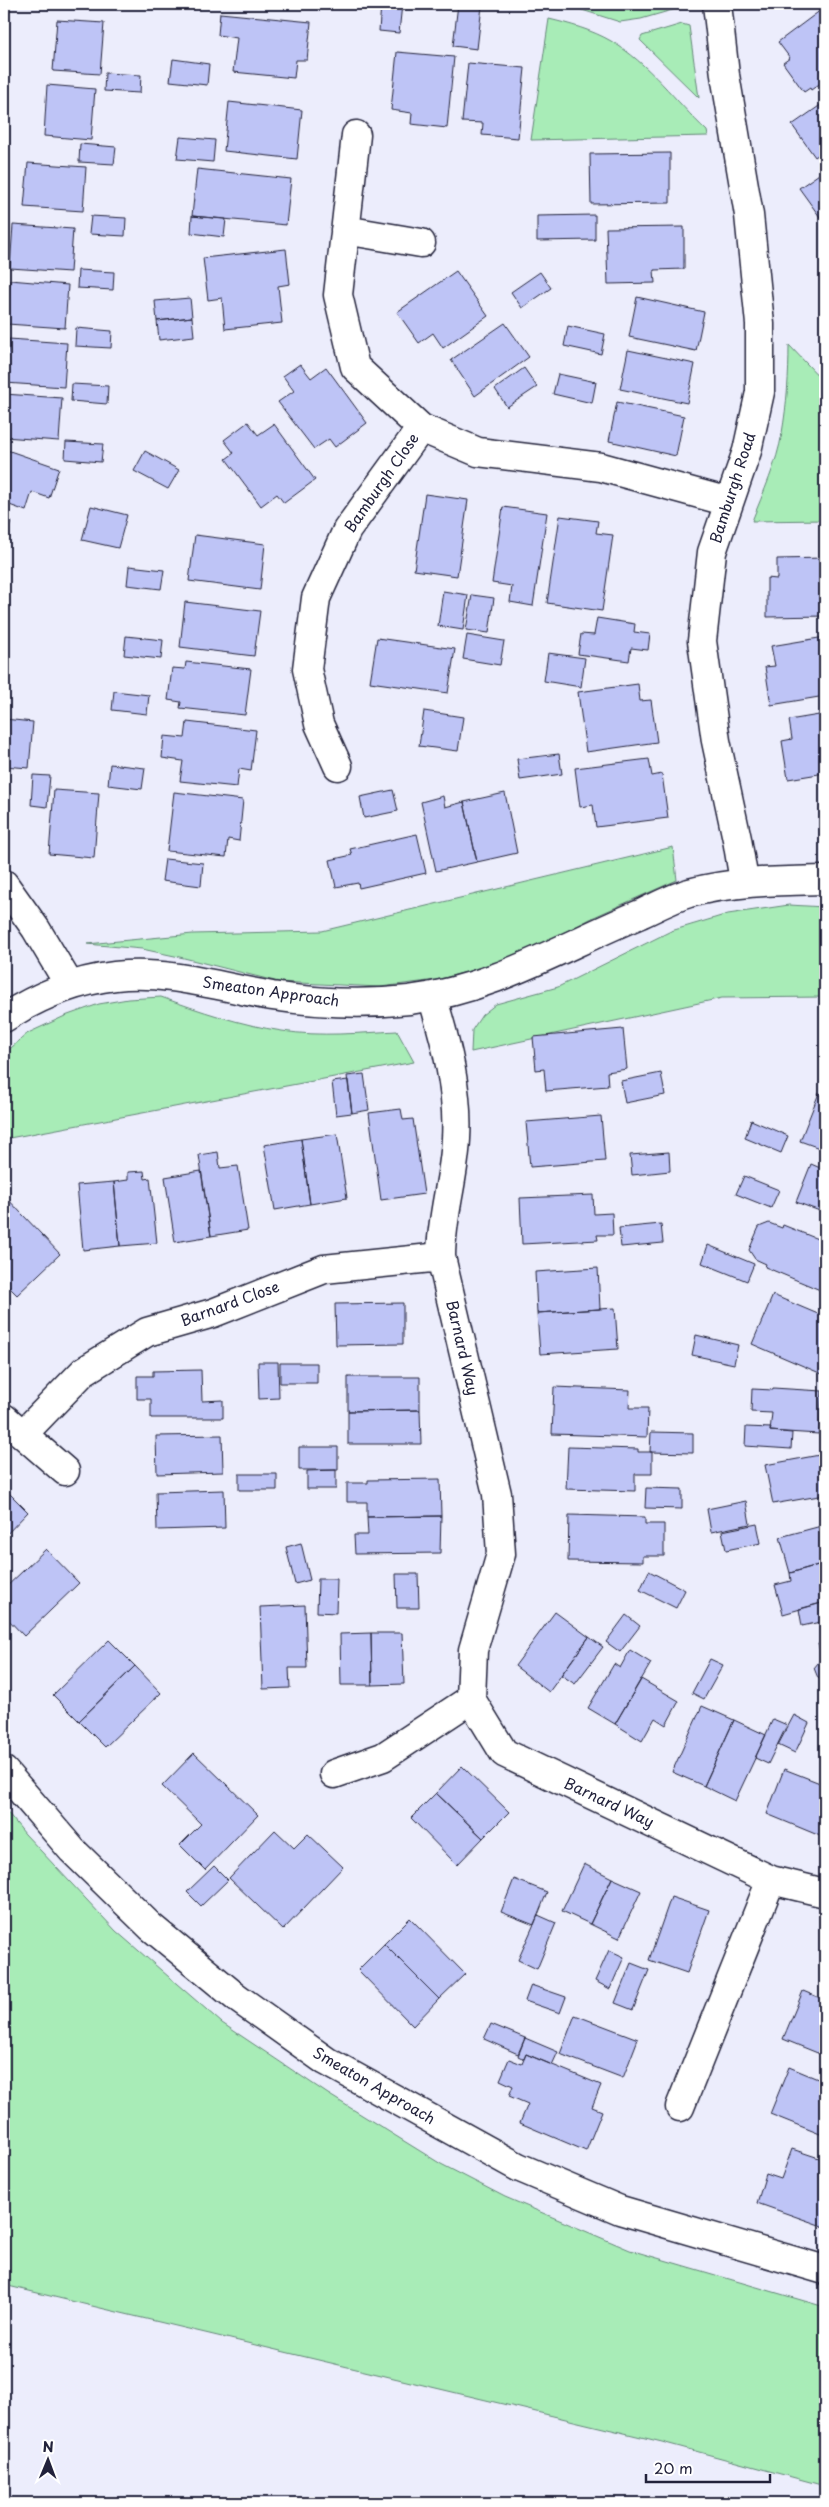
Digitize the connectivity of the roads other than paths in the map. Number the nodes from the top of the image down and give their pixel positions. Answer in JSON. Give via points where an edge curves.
{"nodes":[{"id":1,"x":718,"y":4,"type":"edge"},
{"id":2,"x":356,"y":135,"type":"dead end"},
{"id":3,"x":345,"y":230,"type":"junction"},
{"id":4,"x":420,"y":243,"type":"dead end"},
{"id":5,"x":421,"y":428,"type":"junction"},
{"id":6,"x":729,"y":502,"type":"junction"},
{"id":7,"x":338,"y":766,"type":"dead end"},
{"id":8,"x":825,"y":880,"type":"edge"},
{"id":9,"x":744,"y":882,"type":"junction"},
{"id":10,"x":4,"y":884,"type":"edge"},
{"id":11,"x":70,"y":986,"type":"junction"},
{"id":12,"x":432,"y":996,"type":"junction"},
{"id":13,"x":4,"y":1018,"type":"edge"},
{"id":14,"x":441,"y":1258,"type":"junction"},
{"id":15,"x":14,"y":1426,"type":"edge"},
{"id":16,"x":66,"y":1471,"type":"dead end"},
{"id":17,"x":471,"y":1699,"type":"junction"},
{"id":18,"x":4,"y":1771,"type":"edge"},
{"id":19,"x":334,"y":1774,"type":"dead end"},
{"id":20,"x":771,"y":1880,"type":"junction"},
{"id":21,"x":825,"y":1893,"type":"edge"},
{"id":22,"x":680,"y":2107,"type":"dead end"},
{"id":23,"x":825,"y":2270,"type":"edge"}],
"edges":[{"from":1,"to":6,"type":"street","name":"Bamburgh Road","via":[[725,75],[749,215],[760,324],[760,392],[747,451]]},
{"from":2,"to":3,"type":"street","name":"Bamburgh Close"},
{"from":3,"to":4,"type":"street"},
{"from":3,"to":5,"type":"street","name":"Bamburgh Close","via":[[338,295],[355,367]]},
{"from":5,"to":6,"type":"street","name":"Bamburgh Close","via":[[478,452],[601,467]]},
{"from":5,"to":7,"type":"street","name":"Bamburgh Close","via":[[347,530],[316,598],[307,669],[319,724]]},
{"from":6,"to":9,"type":"street","name":"Bamburgh Road","via":[[712,552],[702,641],[716,741]]},
{"from":8,"to":9,"type":"street","name":"Smeaton Approach"},
{"from":9,"to":12,"type":"street","name":"Smeaton Approach","via":[[688,894],[509,974]]},
{"from":10,"to":11,"type":"street"},
{"from":11,"to":12,"type":"street","name":"Smeaton Approach","via":[[116,976],[149,975],[282,997],[341,1003]]},
{"from":11,"to":13,"type":"street","name":"Smeaton Approach","via":[[25,1004]]},
{"from":12,"to":14,"type":"street","name":"Barnard Way","via":[[446,1042],[456,1112],[456,1140],[441,1229]]},
{"from":14,"to":15,"type":"street","name":"Barnard Close","via":[[324,1269],[213,1313],[147,1332],[84,1371]]},
{"from":14,"to":17,"type":"street","name":"Barnard Way","via":[[497,1494],[501,1554],[473,1650]]},
{"from":15,"to":16,"type":"street","name":"Barnard Close"},
{"from":17,"to":19,"type":"street","via":[[383,1758]]},
{"from":17,"to":20,"type":"street","name":"Barnard Way","via":[[504,1753]]},
{"from":18,"to":23,"type":"street","name":"Smeaton Approach","via":[[72,1850],[151,1927],[236,1997],[326,2061],[518,2167],[620,2210]]},
{"from":20,"to":21,"type":"street","name":"Barnard Way"},
{"from":20,"to":22,"type":"street"}]}
